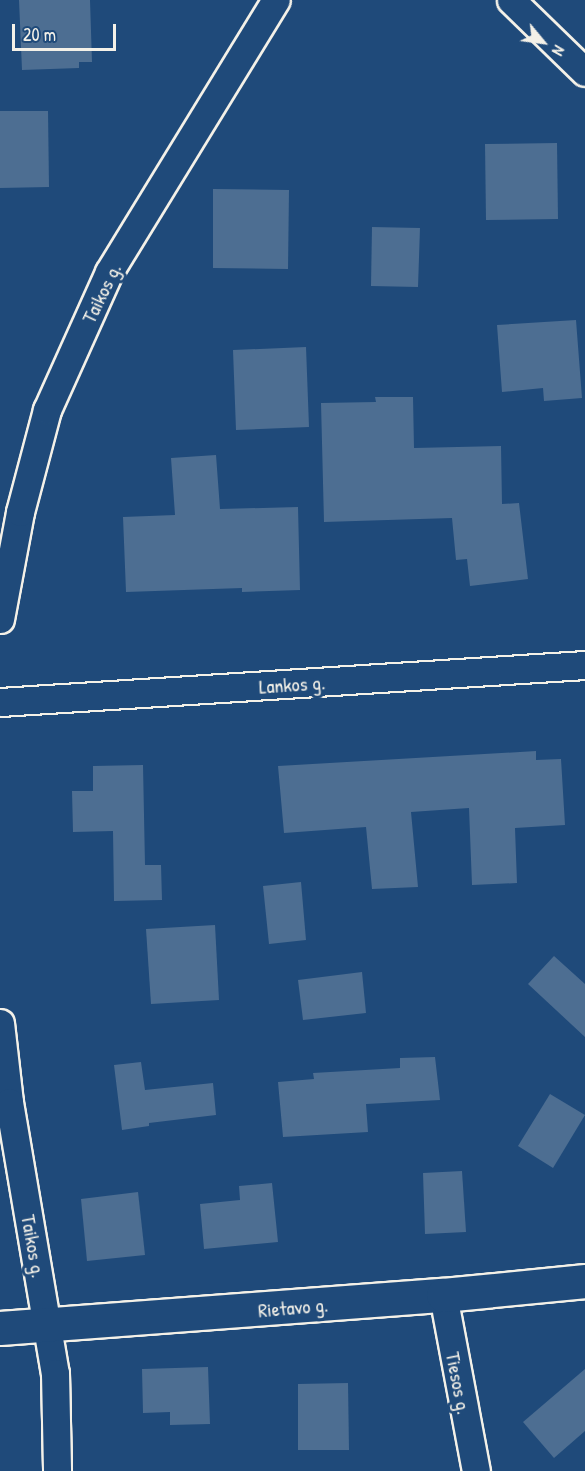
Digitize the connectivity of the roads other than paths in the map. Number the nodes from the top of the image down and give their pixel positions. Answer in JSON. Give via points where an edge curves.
{"nodes":[{"id":1,"x":276,"y":0,"type":"edge"},
{"id":2,"x":511,"y":0,"type":"edge"},
{"id":3,"x":585,"y":72,"type":"edge"},
{"id":4,"x":0,"y":618,"type":"edge"},
{"id":5,"x":585,"y":665,"type":"edge"},
{"id":6,"x":0,"y":702,"type":"edge"},
{"id":7,"x":0,"y":1023,"type":"edge"},
{"id":8,"x":585,"y":1281,"type":"edge"},
{"id":9,"x":443,"y":1295,"type":"junction"},
{"id":10,"x":49,"y":1327,"type":"junction"},
{"id":11,"x":0,"y":1328,"type":"edge"},
{"id":12,"x":57,"y":1471,"type":"edge"},
{"id":13,"x":476,"y":1471,"type":"edge"}],
"edges":[{"from":1,"to":4,"type":"street","name":"Taikos g.","via":[[109,272],[47,410],[20,512]]},
{"from":2,"to":3,"type":"street"},
{"from":5,"to":6,"type":"street","name":"Lankos g."},
{"from":7,"to":10,"type":"street","name":"Taikos g.","via":[[9,1102]]},
{"from":8,"to":9,"type":"main road","name":"Rietavo g."},
{"from":9,"to":10,"type":"main road","name":"Rietavo g."},
{"from":9,"to":13,"type":"street","name":"Tiesos g."},
{"from":10,"to":11,"type":"main road","name":"Rietavo g."},
{"from":10,"to":12,"type":"street","name":"Taikos g.","via":[[55,1373]]}]}
